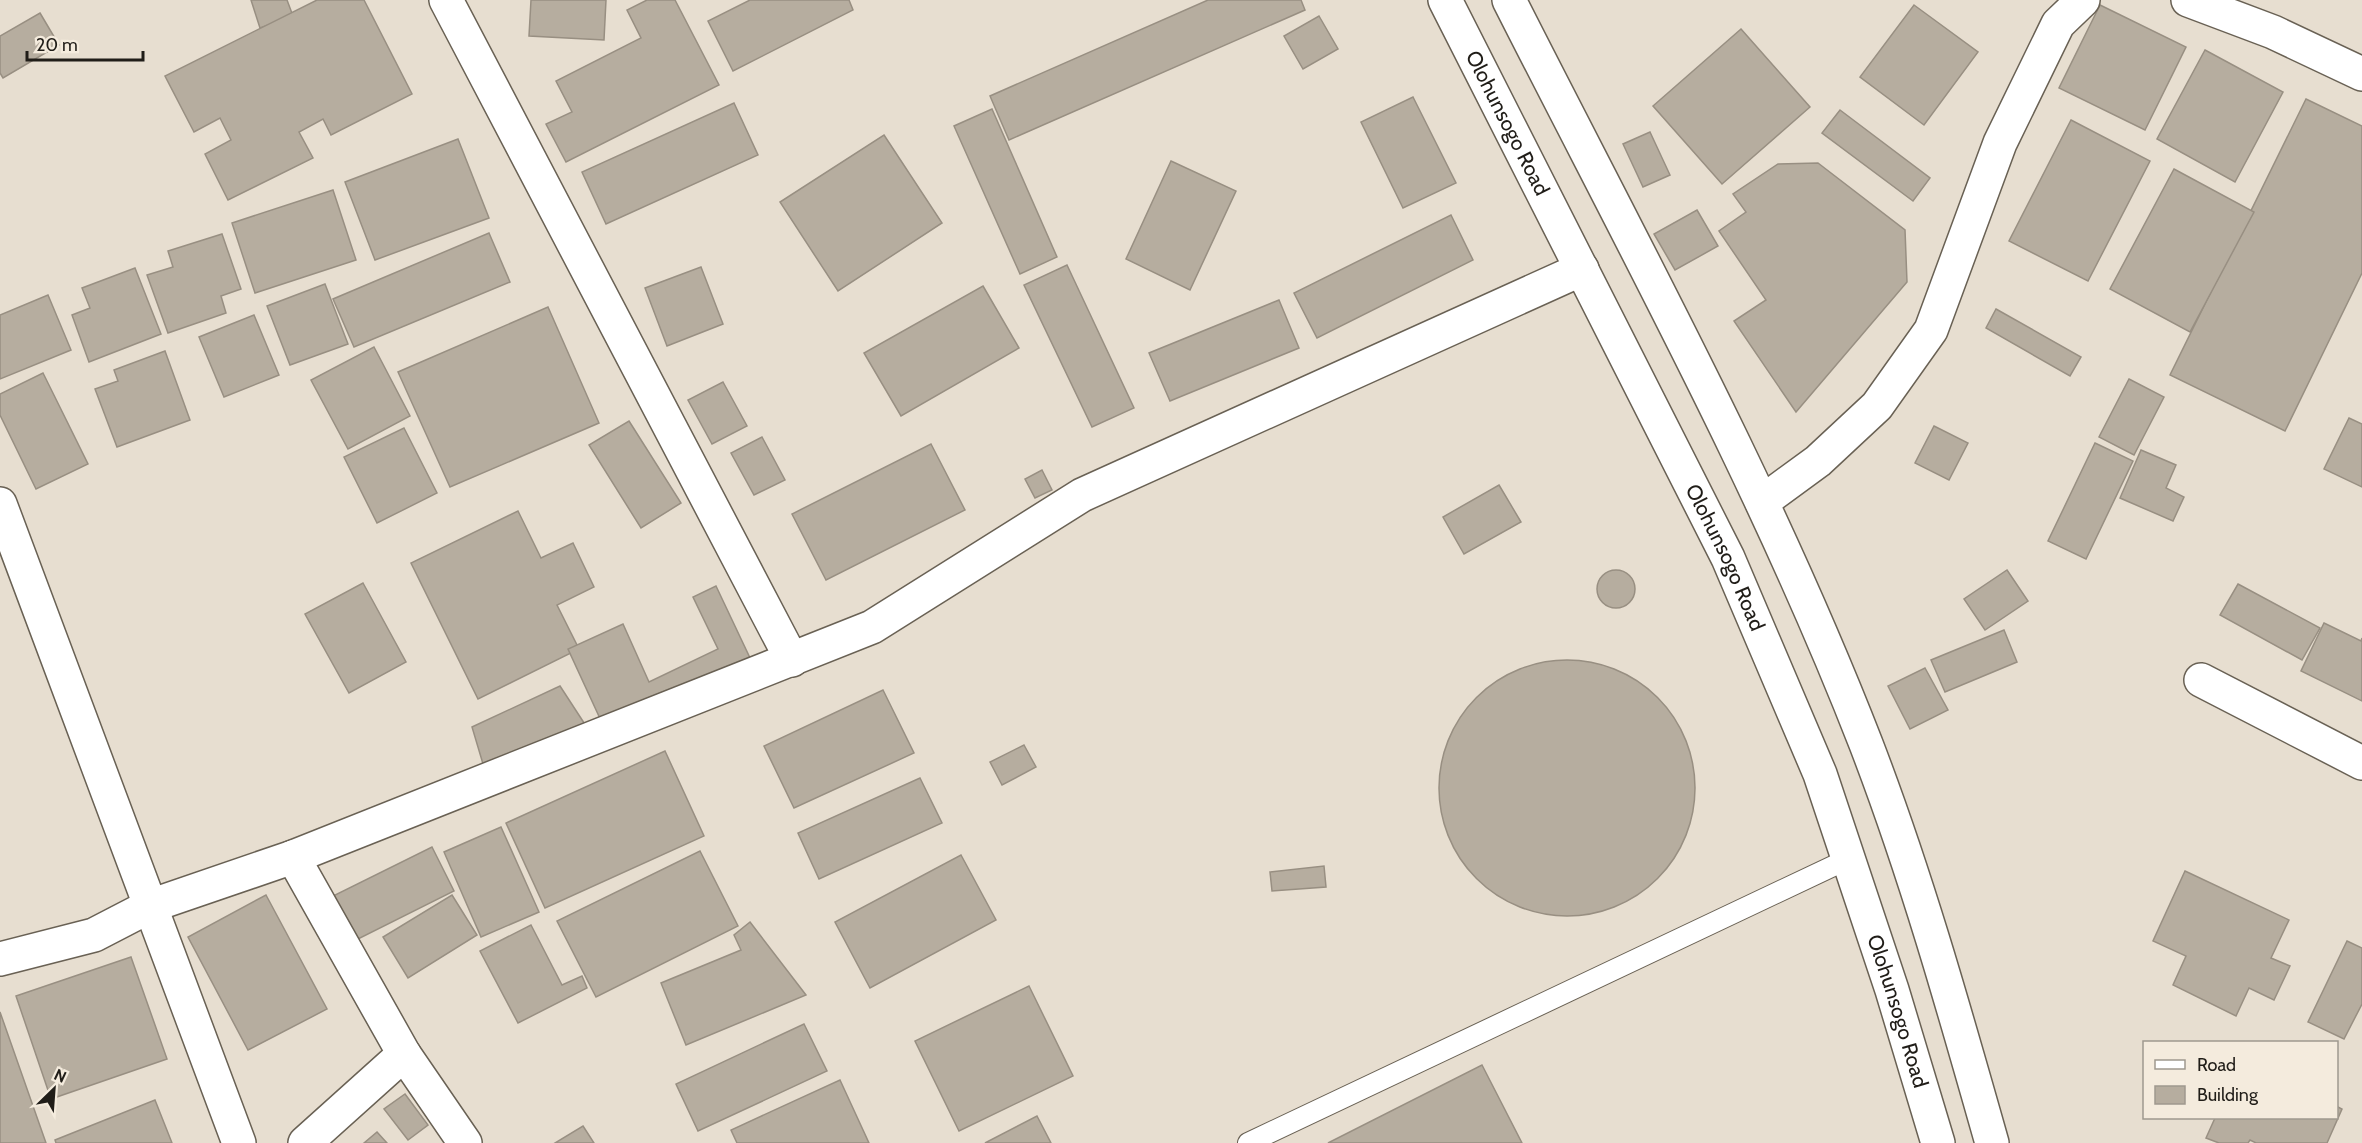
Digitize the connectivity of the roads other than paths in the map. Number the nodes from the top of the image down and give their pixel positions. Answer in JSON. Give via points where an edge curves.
{"nodes":[{"id":1,"x":446,"y":0,"type":"edge"},
{"id":2,"x":1445,"y":0,"type":"edge"},
{"id":3,"x":1509,"y":0,"type":"edge"},
{"id":4,"x":2083,"y":0,"type":"edge"},
{"id":5,"x":2188,"y":0,"type":"edge"},
{"id":6,"x":2362,"y":74,"type":"edge"},
{"id":7,"x":1582,"y":269,"type":"junction"},
{"id":8,"x":1762,"y":502,"type":"junction"},
{"id":9,"x":0,"y":504,"type":"edge"},
{"id":10,"x":792,"y":660,"type":"junction"},
{"id":11,"x":2201,"y":680,"type":"dead end"},
{"id":12,"x":2362,"y":763,"type":"edge"},
{"id":13,"x":293,"y":857,"type":"junction"},
{"id":14,"x":1848,"y":859,"type":"junction"},
{"id":15,"x":150,"y":906,"type":"junction"},
{"id":16,"x":0,"y":959,"type":"edge"},
{"id":17,"x":404,"y":1054,"type":"junction"},
{"id":18,"x":239,"y":1143,"type":"edge"},
{"id":19,"x":305,"y":1143,"type":"edge"},
{"id":20,"x":465,"y":1143,"type":"edge"},
{"id":21,"x":1248,"y":1143,"type":"edge"},
{"id":22,"x":1938,"y":1143,"type":"edge"},
{"id":23,"x":1992,"y":1143,"type":"edge"}],
"edges":[{"from":1,"to":10,"type":"street"},
{"from":2,"to":7,"type":"street","name":"Olohunsogo Road"},
{"from":3,"to":8,"type":"street"},
{"from":4,"to":8,"type":"street","via":[[2058,24],[2000,143],[1931,330],[1877,406],[1818,461]]},
{"from":5,"to":6,"type":"street","via":[[2273,32]]},
{"from":7,"to":10,"type":"street","via":[[1082,495],[872,627]]},
{"from":7,"to":14,"type":"street","name":"Olohunsogo Road","via":[[1728,558],[1820,774]]},
{"from":8,"to":23,"type":"street","via":[[1866,745],[1940,961]]},
{"from":9,"to":15,"type":"street"},
{"from":10,"to":13,"type":"street"},
{"from":11,"to":12,"type":"street"},
{"from":13,"to":15,"type":"street"},
{"from":13,"to":17,"type":"street"},
{"from":14,"to":21,"type":"lane"},
{"from":14,"to":22,"type":"street","name":"Olohunsogo Road"},
{"from":15,"to":16,"type":"street","via":[[94,935]]},
{"from":15,"to":18,"type":"street"},
{"from":17,"to":19,"type":"street"},
{"from":17,"to":20,"type":"street"}]}
